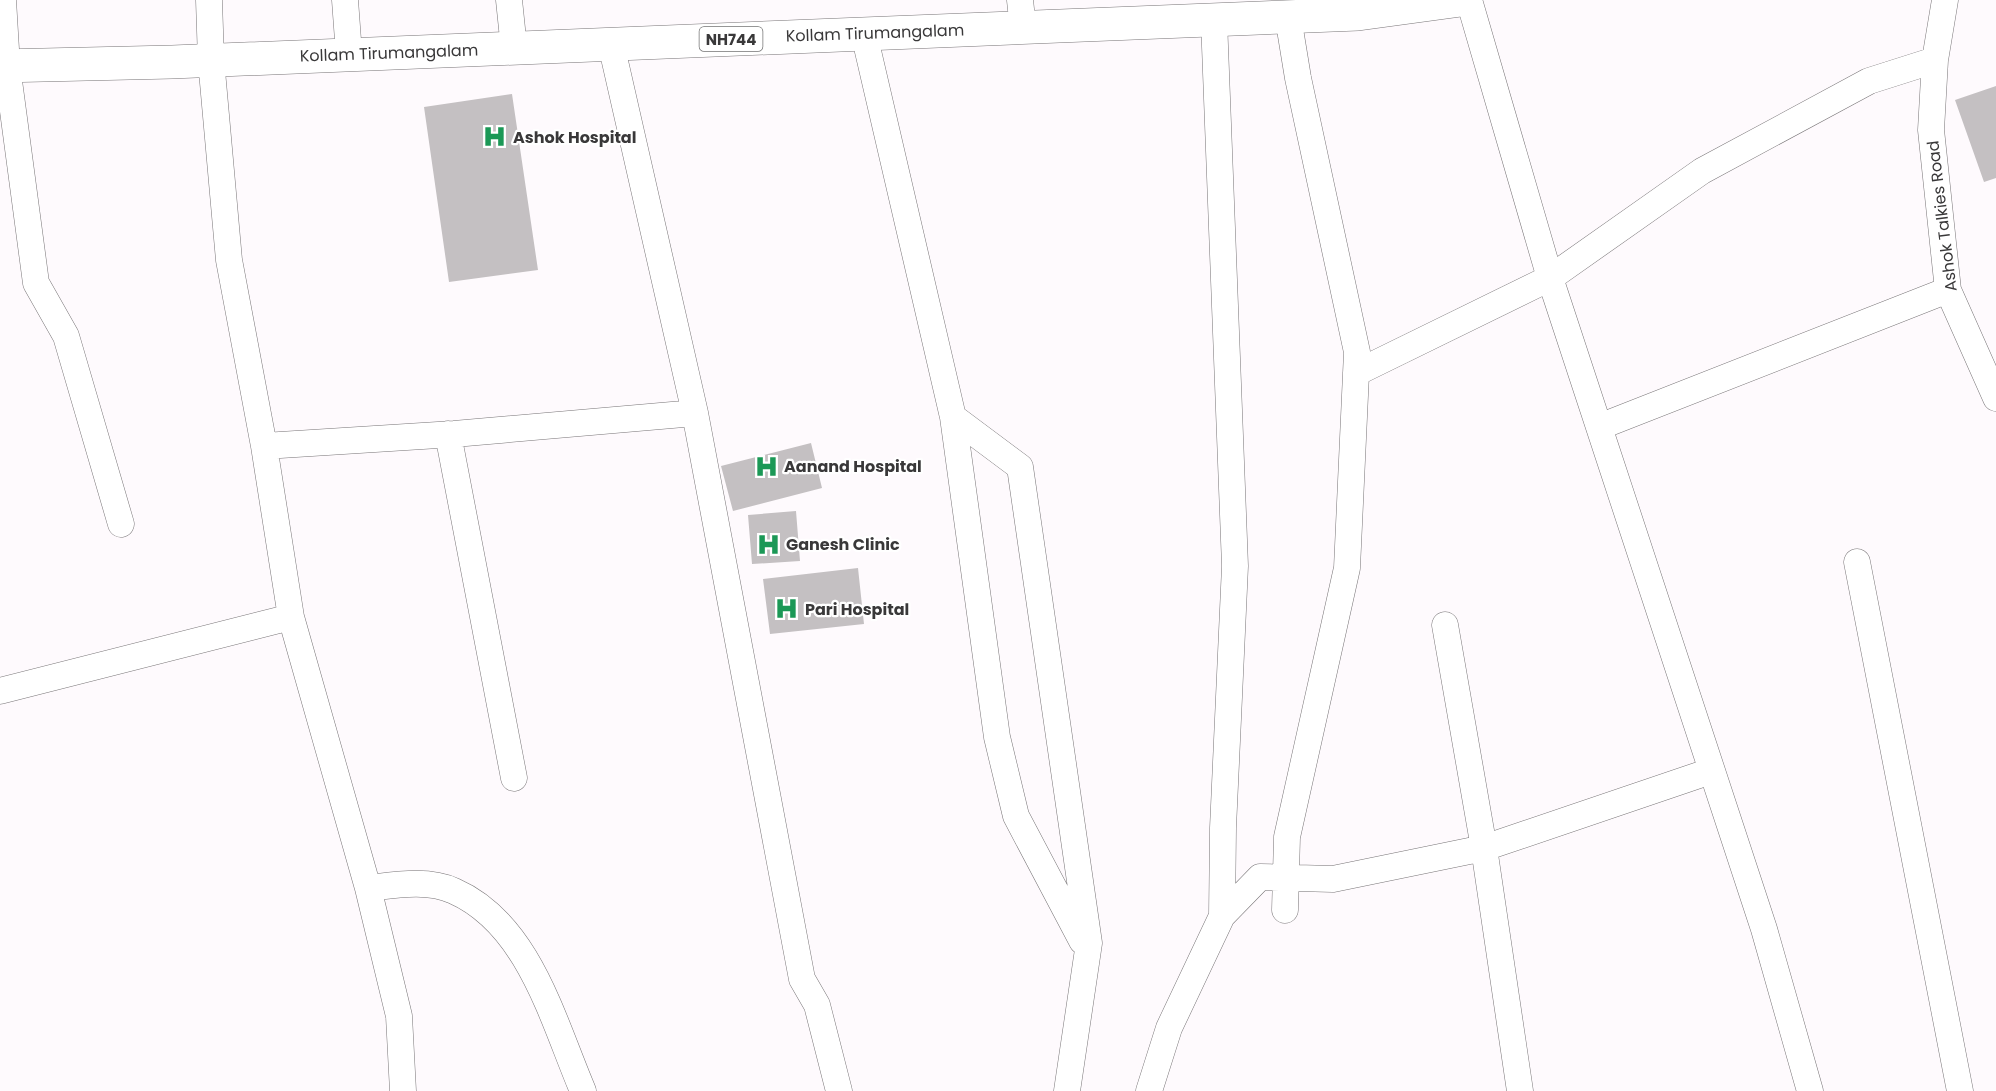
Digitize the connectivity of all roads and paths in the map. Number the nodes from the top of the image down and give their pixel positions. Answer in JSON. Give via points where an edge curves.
{"nodes":[{"id":1,"x":3,"y":0,"type":"edge"},
{"id":2,"x":209,"y":0,"type":"edge"},
{"id":3,"x":345,"y":0,"type":"edge"},
{"id":4,"x":509,"y":0,"type":"edge"},
{"id":5,"x":1461,"y":0,"type":"edge"},
{"id":6,"x":1469,"y":0,"type":"edge"},
{"id":7,"x":1945,"y":0,"type":"edge"},
{"id":8,"x":1358,"y":7,"type":"edge"},
{"id":9,"x":1021,"y":14,"type":"edge"},
{"id":10,"x":1288,"y":17,"type":"junction"},
{"id":11,"x":1214,"y":20,"type":"junction"},
{"id":12,"x":864,"y":34,"type":"junction"},
{"id":13,"x":611,"y":44,"type":"junction"},
{"id":14,"x":514,"y":48,"type":"junction"},
{"id":15,"x":349,"y":54,"type":"junction"},
{"id":16,"x":211,"y":60,"type":"junction"},
{"id":17,"x":1935,"y":60,"type":"junction"},
{"id":18,"x":3,"y":66,"type":"edge"},
{"id":19,"x":1550,"y":278,"type":"junction"},
{"id":20,"x":1948,"y":290,"type":"junction"},
{"id":21,"x":1356,"y":374,"type":"junction"},
{"id":22,"x":1996,"y":398,"type":"edge"},
{"id":23,"x":695,"y":413,"type":"junction"},
{"id":24,"x":953,"y":417,"type":"junction"},
{"id":25,"x":1599,"y":427,"type":"junction"},
{"id":26,"x":448,"y":434,"type":"junction"},
{"id":27,"x":264,"y":446,"type":"junction"},
{"id":28,"x":121,"y":524,"type":"dead end"},
{"id":29,"x":1857,"y":562,"type":"dead end"},
{"id":30,"x":291,"y":617,"type":"junction"},
{"id":31,"x":1445,"y":625,"type":"dead end"},
{"id":32,"x":0,"y":691,"type":"edge"},
{"id":33,"x":1711,"y":771,"type":"junction"},
{"id":34,"x":514,"y":778,"type":"dead end"},
{"id":35,"x":1484,"y":848,"type":"junction"},
{"id":36,"x":1286,"y":877,"type":"junction"},
{"id":37,"x":368,"y":888,"type":"junction"},
{"id":38,"x":1285,"y":910,"type":"dead end"},
{"id":39,"x":1222,"y":916,"type":"junction"},
{"id":40,"x":1089,"y":943,"type":"junction"},
{"id":41,"x":403,"y":1091,"type":"edge"},
{"id":42,"x":583,"y":1091,"type":"edge"},
{"id":43,"x":838,"y":1091,"type":"edge"},
{"id":44,"x":1067,"y":1091,"type":"edge"},
{"id":45,"x":1149,"y":1091,"type":"edge"},
{"id":46,"x":1520,"y":1091,"type":"edge"},
{"id":47,"x":1810,"y":1091,"type":"edge"},
{"id":48,"x":1960,"y":1091,"type":"edge"}],
"edges":[{"from":1,"to":18,"type":"street"},
{"from":2,"to":16,"type":"street"},
{"from":3,"to":15,"type":"street"},
{"from":4,"to":14,"type":"street"},
{"from":5,"to":8,"type":"highway","name":"Kollam Tirumangalam","number":"NH744"},
{"from":6,"to":19,"type":"street"},
{"from":7,"to":17,"type":"street","name":"Ashok Talkies Road"},
{"from":8,"to":10,"type":"highway","name":"Kollam Tirumangalam","number":"NH744"},
{"from":9,"to":11,"type":"highway","name":"Kollam Tirumangalam","number":"NH744"},
{"from":9,"to":12,"type":"highway","name":"Kollam Tirumangalam","number":"NH744"},
{"from":10,"to":11,"type":"highway","name":"Kollam Tirumangalam","number":"NH744"},
{"from":10,"to":21,"type":"street","via":[[1357,352]]},
{"from":11,"to":39,"type":"street","via":[[1235,566]]},
{"from":12,"to":13,"type":"highway","name":"Kollam Tirumangalam","number":"NH744"},
{"from":12,"to":24,"type":"street"},
{"from":13,"to":14,"type":"highway","name":"Kollam Tirumangalam","number":"NH744"},
{"from":13,"to":23,"type":"street"},
{"from":14,"to":15,"type":"highway","name":"Kollam Tirumangalam","number":"NH744"},
{"from":15,"to":16,"type":"highway","name":"Kollam Tirumangalam","number":"NH744"},
{"from":16,"to":18,"type":"highway","name":"Kollam Tirumangalam","number":"NH744"},
{"from":16,"to":27,"type":"street","via":[[229,260]]},
{"from":17,"to":19,"type":"street","via":[[1869,81],[1702,171]]},
{"from":17,"to":20,"type":"street","name":"Ashok Talkies Road","via":[[1931,130]]},
{"from":18,"to":28,"type":"street","via":[[36,283],[66,336]]},
{"from":19,"to":21,"type":"street"},
{"from":19,"to":25,"type":"street"},
{"from":20,"to":22,"type":"street","name":"Ashok Talkies Road"},
{"from":20,"to":25,"type":"street"},
{"from":21,"to":36,"type":"street","via":[[1347,568],[1287,837]]},
{"from":23,"to":26,"type":"street"},
{"from":23,"to":43,"type":"street","via":[[802,979],[817,1005]]},
{"from":24,"to":40,"type":"street","via":[[998,737],[1016,816],[1082,941]]},
{"from":24,"to":40,"type":"street","via":[[1020,467]]},
{"from":25,"to":33,"type":"street"},
{"from":26,"to":27,"type":"street"},
{"from":26,"to":34,"type":"street"},
{"from":27,"to":30,"type":"street"},
{"from":29,"to":48,"type":"street"},
{"from":30,"to":32,"type":"street"},
{"from":30,"to":37,"type":"street"},
{"from":31,"to":35,"type":"street"},
{"from":33,"to":35,"type":"street"},
{"from":33,"to":47,"type":"street","via":[[1764,929]]},
{"from":35,"to":36,"type":"street","via":[[1333,879]]},
{"from":35,"to":46,"type":"street"},
{"from":36,"to":38,"type":"street"},
{"from":36,"to":39,"type":"street","via":[[1260,877]]},
{"from":37,"to":41,"type":"street","via":[[399,1016]]},
{"from":37,"to":42,"type":"street","via":[[408,883],[453,890],[501,922],[530,964]]},
{"from":39,"to":45,"type":"street","via":[[1169,1028]]},
{"from":40,"to":44,"type":"street"}]}
